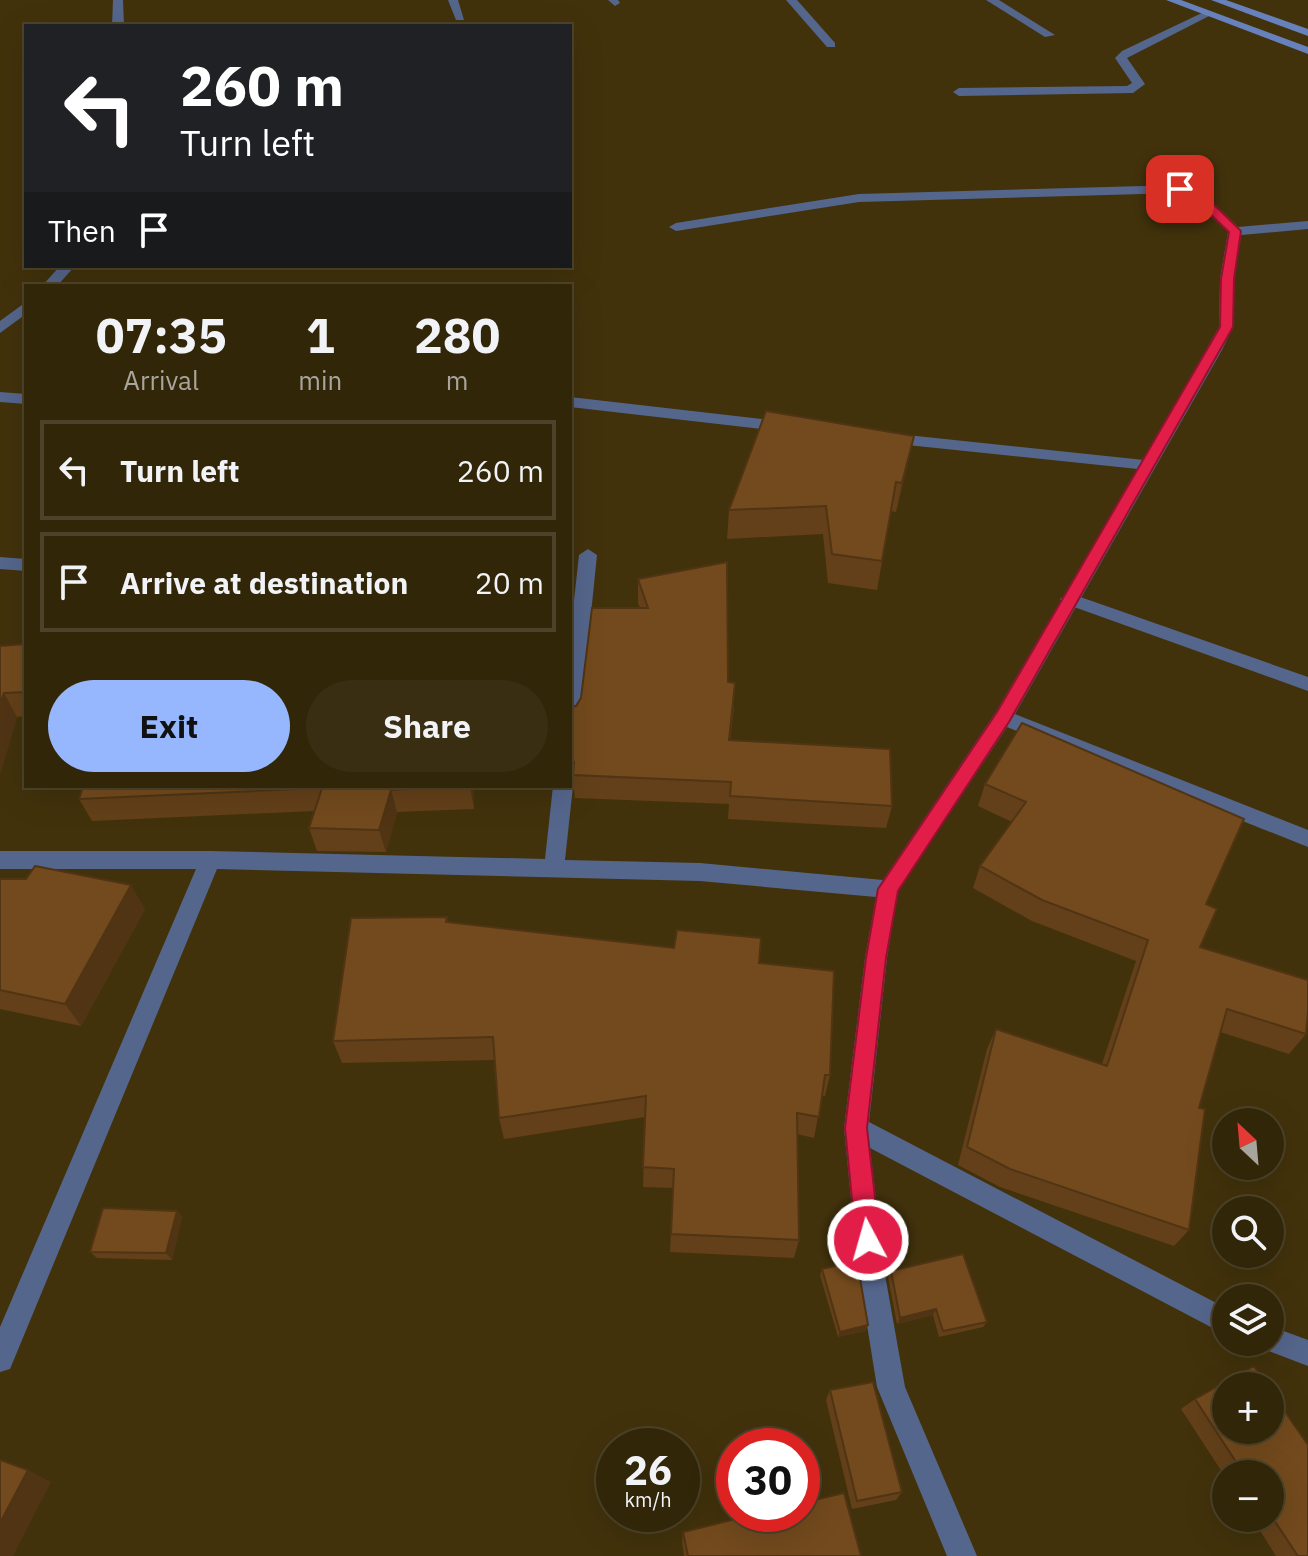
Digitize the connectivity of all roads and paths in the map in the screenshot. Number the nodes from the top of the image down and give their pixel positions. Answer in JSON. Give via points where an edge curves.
{"nodes":[{"id":1,"x":118,"y":0,"type":"edge"},
{"id":2,"x":453,"y":0,"type":"edge"},
{"id":3,"x":791,"y":0,"type":"edge"},
{"id":4,"x":991,"y":0,"type":"edge"},
{"id":5,"x":1171,"y":0,"type":"edge"},
{"id":6,"x":1216,"y":0,"type":"edge"},
{"id":7,"x":1208,"y":14,"type":"junction"},
{"id":8,"x":460,"y":18,"type":"dead end"},
{"id":9,"x":118,"y":24,"type":"edge"},
{"id":10,"x":1308,"y":33,"type":"edge"},
{"id":11,"x":1049,"y":35,"type":"dead end"},
{"id":12,"x":831,"y":45,"type":"dead end"},
{"id":13,"x":1308,"y":51,"type":"edge"},
{"id":14,"x":959,"y":92,"type":"dead end"},
{"id":15,"x":1308,"y":225,"type":"edge"},
{"id":16,"x":676,"y":227,"type":"dead end"},
{"id":17,"x":1235,"y":231,"type":"junction"},
{"id":18,"x":66,"y":268,"type":"edge"},
{"id":19,"x":51,"y":284,"type":"edge"},
{"id":20,"x":24,"y":308,"type":"edge"},
{"id":21,"x":0,"y":329,"type":"edge"},
{"id":22,"x":0,"y":397,"type":"edge"},
{"id":23,"x":24,"y":399,"type":"edge"},
{"id":24,"x":572,"y":402,"type":"edge"},
{"id":25,"x":803,"y":428,"type":"edge"},
{"id":26,"x":866,"y":435,"type":"edge"},
{"id":27,"x":1146,"y":465,"type":"junction"},
{"id":28,"x":588,"y":555,"type":"dead end"},
{"id":29,"x":0,"y":563,"type":"edge"},
{"id":30,"x":24,"y":565,"type":"edge"},
{"id":31,"x":1069,"y":599,"type":"junction"},
{"id":32,"x":1308,"y":684,"type":"edge"},
{"id":33,"x":572,"y":703,"type":"edge"},
{"id":34,"x":1003,"y":717,"type":"junction"},
{"id":35,"x":563,"y":788,"type":"edge"},
{"id":36,"x":1308,"y":839,"type":"edge"},
{"id":37,"x":0,"y":860,"type":"edge"},
{"id":38,"x":210,"y":860,"type":"junction"},
{"id":39,"x":554,"y":869,"type":"junction"},
{"id":40,"x":888,"y":889,"type":"junction"},
{"id":41,"x":856,"y":1128,"type":"junction"},
{"id":42,"x":1212,"y":1315,"type":"edge"},
{"id":43,"x":7,"y":1326,"type":"edge"},
{"id":44,"x":1284,"y":1344,"type":"edge"},
{"id":45,"x":1308,"y":1353,"type":"edge"},
{"id":46,"x":0,"y":1359,"type":"edge"},
{"id":47,"x":962,"y":1556,"type":"edge"}],
"edges":[{"from":1,"to":9,"type":"street"},
{"from":2,"to":8,"type":"street"},
{"from":3,"to":12,"type":"street"},
{"from":4,"to":11,"type":"street"},
{"from":5,"to":7,"type":"main road"},
{"from":6,"to":10,"type":"main road"},
{"from":7,"to":13,"type":"main road"},
{"from":7,"to":14,"type":"street","via":[[1126,53],[1121,58],[1139,84],[1129,90]]},
{"from":15,"to":17,"type":"street"},
{"from":16,"to":17,"type":"street","via":[[859,198],[1180,189],[1200,198]]},
{"from":17,"to":27,"type":"street","via":[[1226,327]]},
{"from":18,"to":19,"type":"street"},
{"from":20,"to":21,"type":"street"},
{"from":22,"to":23,"type":"street"},
{"from":24,"to":25,"type":"street"},
{"from":26,"to":27,"type":"street"},
{"from":27,"to":31,"type":"street"},
{"from":28,"to":33,"type":"street"},
{"from":29,"to":30,"type":"street"},
{"from":31,"to":32,"type":"street"},
{"from":31,"to":34,"type":"street"},
{"from":34,"to":36,"type":"street"},
{"from":34,"to":40,"type":"street"},
{"from":35,"to":39,"type":"street"},
{"from":37,"to":38,"type":"street"},
{"from":38,"to":39,"type":"street"},
{"from":38,"to":43,"type":"street"},
{"from":39,"to":40,"type":"street","via":[[700,872]]},
{"from":40,"to":41,"type":"street"},
{"from":41,"to":42,"type":"street"},
{"from":41,"to":47,"type":"street","via":[[871,1269],[891,1387]]},
{"from":43,"to":46,"type":"street"},
{"from":44,"to":45,"type":"street"}]}
